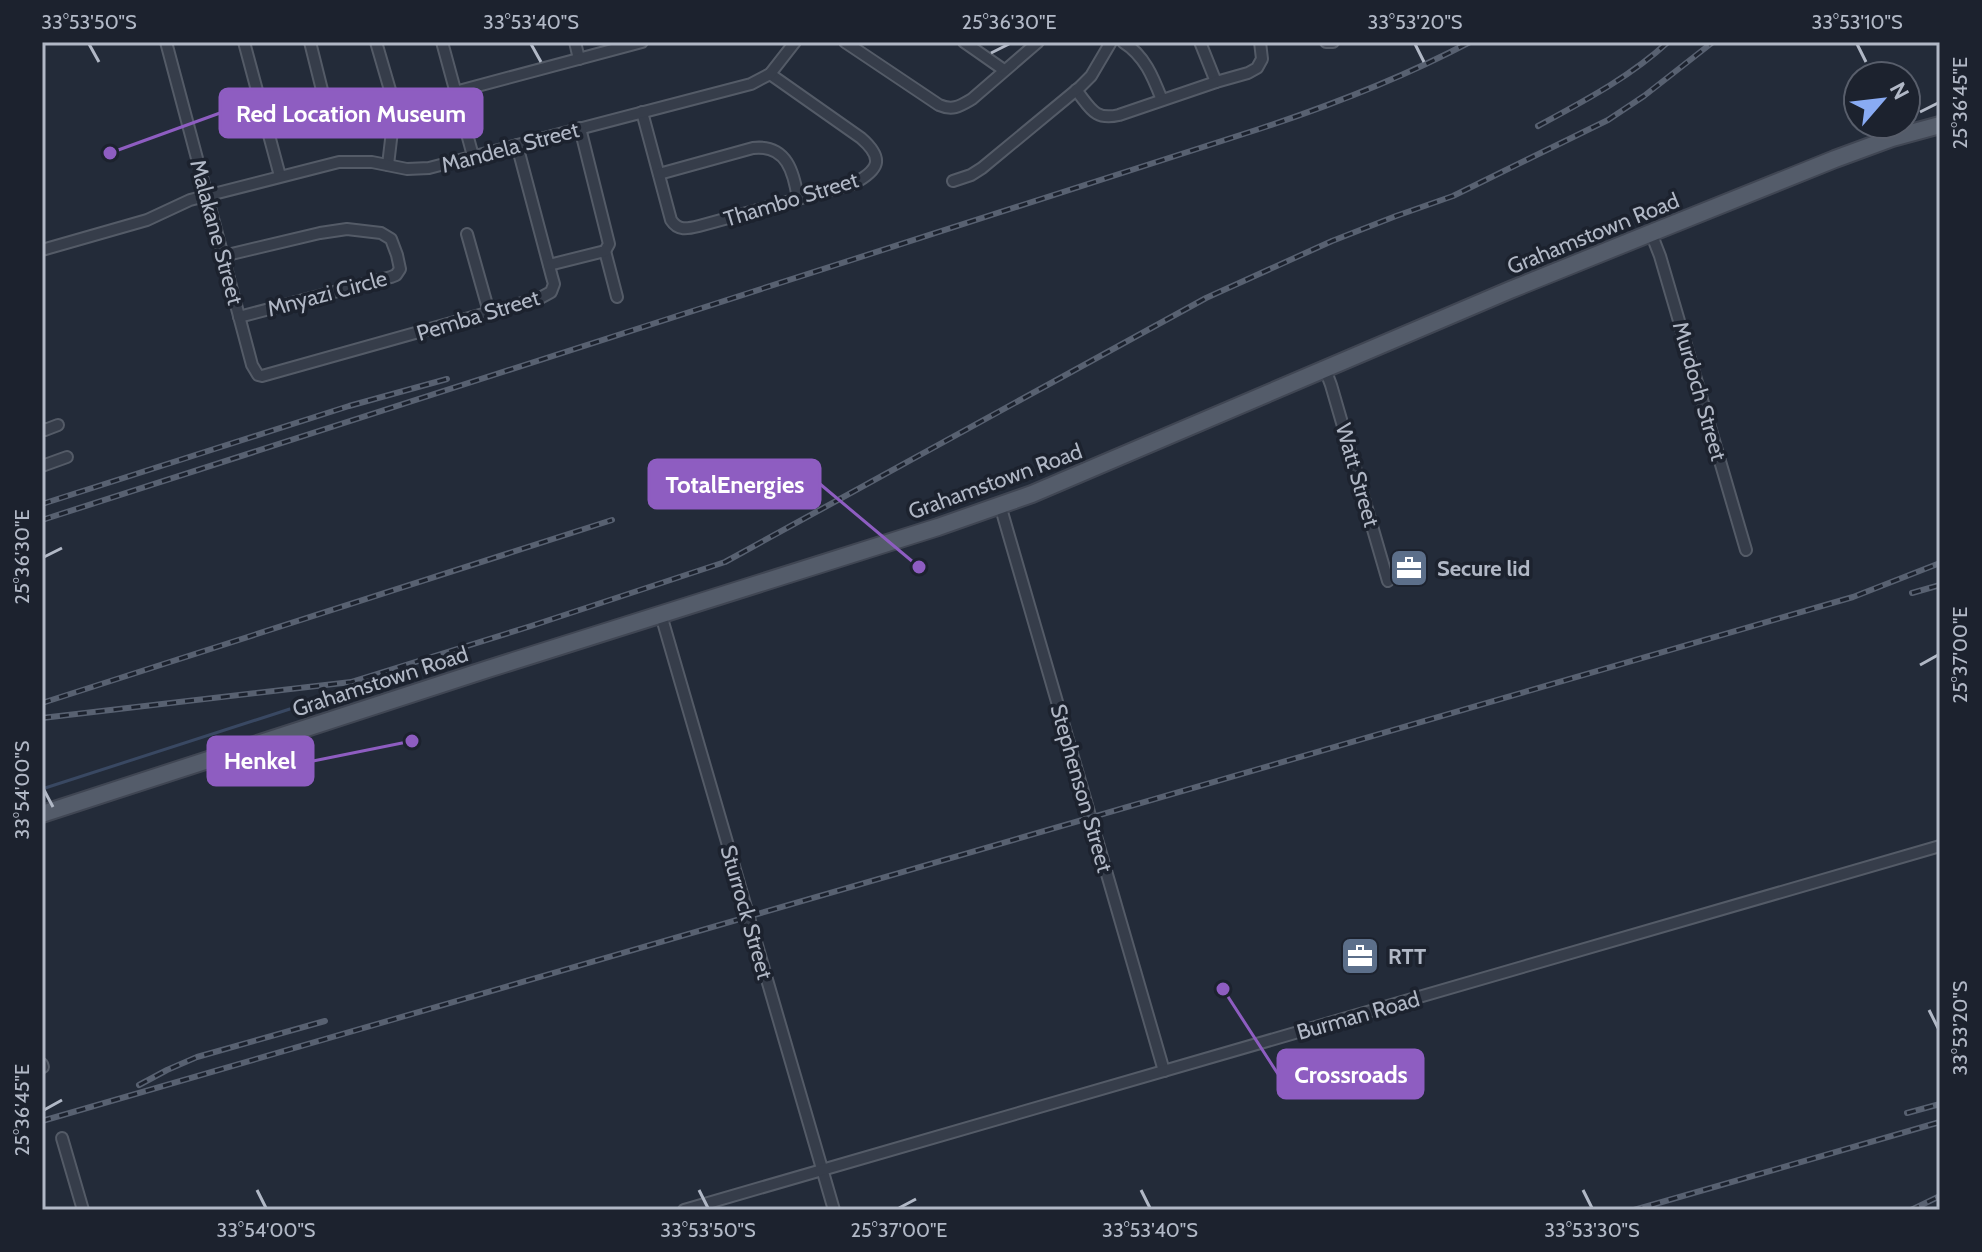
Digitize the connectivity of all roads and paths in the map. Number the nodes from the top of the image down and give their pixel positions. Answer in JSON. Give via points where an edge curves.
{"nodes":[{"id":1,"x":166,"y":42,"type":"edge"},
{"id":2,"x":244,"y":42,"type":"edge"},
{"id":3,"x":310,"y":42,"type":"edge"},
{"id":4,"x":376,"y":42,"type":"edge"},
{"id":5,"x":442,"y":42,"type":"edge"},
{"id":6,"x":575,"y":42,"type":"edge"},
{"id":7,"x":642,"y":42,"type":"edge"},
{"id":8,"x":795,"y":42,"type":"edge"},
{"id":9,"x":845,"y":42,"type":"edge"},
{"id":10,"x":964,"y":42,"type":"edge"},
{"id":11,"x":1038,"y":42,"type":"edge"},
{"id":12,"x":1111,"y":42,"type":"edge"},
{"id":13,"x":1123,"y":42,"type":"edge"},
{"id":14,"x":1200,"y":42,"type":"edge"},
{"id":15,"x":1260,"y":42,"type":"edge"},
{"id":16,"x":1326,"y":42,"type":"edge"},
{"id":17,"x":1333,"y":42,"type":"edge"},
{"id":18,"x":579,"y":59,"type":"junction"},
{"id":19,"x":1004,"y":70,"type":"junction"},
{"id":20,"x":770,"y":74,"type":"junction"},
{"id":21,"x":1216,"y":82,"type":"junction"},
{"id":22,"x":1076,"y":90,"type":"junction"},
{"id":23,"x":455,"y":92,"type":"junction"},
{"id":24,"x":1162,"y":100,"type":"junction"},
{"id":25,"x":642,"y":112,"type":"junction"},
{"id":26,"x":265,"y":115,"type":"junction"},
{"id":27,"x":1940,"y":125,"type":"edge"},
{"id":28,"x":580,"y":128,"type":"junction"},
{"id":29,"x":517,"y":145,"type":"junction"},
{"id":30,"x":473,"y":156,"type":"junction"},
{"id":31,"x":388,"y":165,"type":"junction"},
{"id":32,"x":659,"y":174,"type":"junction"},
{"id":33,"x":280,"y":176,"type":"junction"},
{"id":34,"x":953,"y":181,"type":"dead end"},
{"id":35,"x":207,"y":196,"type":"junction"},
{"id":36,"x":798,"y":199,"type":"junction"},
{"id":37,"x":1651,"y":233,"type":"junction"},
{"id":38,"x":467,"y":234,"type":"dead end"},
{"id":39,"x":42,"y":250,"type":"edge"},
{"id":40,"x":605,"y":251,"type":"junction"},
{"id":41,"x":223,"y":256,"type":"junction"},
{"id":42,"x":549,"y":265,"type":"junction"},
{"id":43,"x":617,"y":297,"type":"dead end"},
{"id":44,"x":489,"y":312,"type":"junction"},
{"id":45,"x":239,"y":317,"type":"junction"},
{"id":46,"x":1325,"y":369,"type":"junction"},
{"id":47,"x":258,"y":375,"type":"joint"},
{"id":48,"x":58,"y":425,"type":"dead end"},
{"id":49,"x":43,"y":430,"type":"edge"},
{"id":50,"x":67,"y":457,"type":"dead end"},
{"id":51,"x":42,"y":466,"type":"edge"},
{"id":52,"x":1000,"y":505,"type":"junction"},
{"id":53,"x":1746,"y":550,"type":"dead end"},
{"id":54,"x":1388,"y":581,"type":"dead end"},
{"id":55,"x":661,"y":615,"type":"junction"},
{"id":56,"x":42,"y":814,"type":"edge"},
{"id":57,"x":1940,"y":846,"type":"edge"},
{"id":58,"x":1164,"y":1071,"type":"junction"},
{"id":59,"x":62,"y":1138,"type":"dead end"},
{"id":60,"x":822,"y":1170,"type":"junction"},
{"id":61,"x":83,"y":1210,"type":"edge"},
{"id":62,"x":684,"y":1210,"type":"edge"},
{"id":63,"x":834,"y":1210,"type":"edge"}],
"edges":[{"from":1,"to":35,"type":"street","name":"Malakane Street"},
{"from":2,"to":26,"type":"street"},
{"from":3,"to":26,"type":"street","via":[[322,90],[319,97]]},
{"from":4,"to":31,"type":"street","via":[[394,114]]},
{"from":5,"to":23,"type":"street"},
{"from":6,"to":18,"type":"street"},
{"from":7,"to":18,"type":"street"},
{"from":8,"to":20,"type":"street"},
{"from":9,"to":19,"type":"street","via":[[949,109],[972,99]]},
{"from":10,"to":19,"type":"street"},
{"from":11,"to":19,"type":"street"},
{"from":12,"to":22,"type":"street"},
{"from":13,"to":24,"type":"street","via":[[1144,61]]},
{"from":14,"to":21,"type":"street"},
{"from":15,"to":21,"type":"street","via":[[1257,68]]},
{"from":16,"to":17,"type":"street"},
{"from":18,"to":23,"type":"street"},
{"from":20,"to":25,"type":"street","name":"Mandela Street","via":[[751,84]]},
{"from":20,"to":36,"type":"street","name":"Thambo Street","via":[[861,138],[877,159],[869,176]]},
{"from":21,"to":24,"type":"street"},
{"from":22,"to":24,"type":"street","via":[[1103,117]]},
{"from":22,"to":34,"type":"street","via":[[982,168]]},
{"from":23,"to":30,"type":"street"},
{"from":25,"to":28,"type":"street","name":"Mandela Street"},
{"from":25,"to":32,"type":"street","name":"Thambo Street"},
{"from":26,"to":33,"type":"street"},
{"from":27,"to":37,"type":"main road","name":"Grahamstown Road","via":[[1835,159]]},
{"from":28,"to":29,"type":"street","name":"Mandela Street"},
{"from":28,"to":40,"type":"street","via":[[609,244]]},
{"from":29,"to":30,"type":"street","name":"Mandela Street"},
{"from":29,"to":42,"type":"street","name":"Pemba Street"},
{"from":30,"to":31,"type":"street","name":"Mandela Street","via":[[418,169]]},
{"from":31,"to":33,"type":"street","name":"Mandela Street","via":[[339,162]]},
{"from":32,"to":36,"type":"street","via":[[764,147],[792,169]]},
{"from":32,"to":36,"type":"street","name":"Thambo Street","via":[[678,228]]},
{"from":33,"to":35,"type":"street","name":"Mandela Street"},
{"from":35,"to":39,"type":"street","name":"Mandela Street","via":[[147,220]]},
{"from":35,"to":41,"type":"street","name":"Malakane Street"},
{"from":37,"to":46,"type":"main road","name":"Grahamstown Road"},
{"from":37,"to":53,"type":"street","name":"Murdoch Street"},
{"from":38,"to":44,"type":"street"},
{"from":40,"to":42,"type":"street"},
{"from":40,"to":43,"type":"street"},
{"from":41,"to":45,"type":"street","name":"Malakane Street"},
{"from":41,"to":45,"type":"street","name":"Mnyazi Circle","via":[[347,229],[387,236],[397,255],[400,269],[391,277]]},
{"from":42,"to":44,"type":"street","name":"Pemba Street","via":[[554,284],[547,296]]},
{"from":44,"to":47,"type":"street","name":"Pemba Street"},
{"from":45,"to":47,"type":"street","name":"Malakane Street"},
{"from":46,"to":52,"type":"main road","name":"Grahamstown Road"},
{"from":46,"to":54,"type":"street","name":"Watt Street"},
{"from":48,"to":49,"type":"street"},
{"from":50,"to":51,"type":"street"},
{"from":52,"to":55,"type":"main road","name":"Grahamstown Road"},
{"from":52,"to":58,"type":"street","name":"Stephenson Street"},
{"from":55,"to":56,"type":"main road","name":"Grahamstown Road"},
{"from":55,"to":60,"type":"street","name":"Sturrock Street"},
{"from":57,"to":58,"type":"street","name":"Burman Road"},
{"from":58,"to":60,"type":"street","name":"Burman Road"},
{"from":59,"to":61,"type":"street"},
{"from":60,"to":62,"type":"street","name":"Burman Road"},
{"from":60,"to":63,"type":"street","name":"Sturrock Street"}]}
